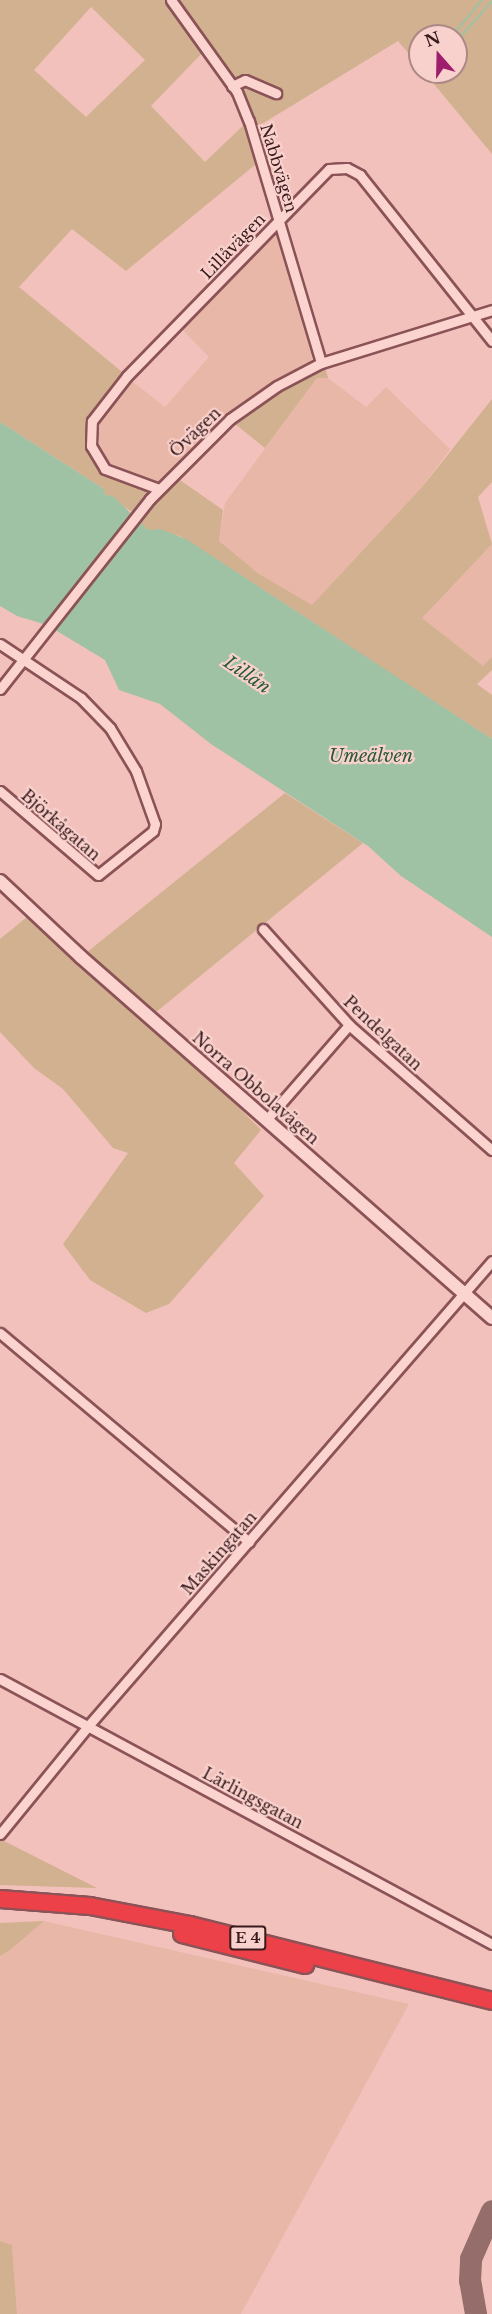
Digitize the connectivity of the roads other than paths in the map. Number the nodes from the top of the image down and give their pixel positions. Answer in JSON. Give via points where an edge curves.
{"nodes":[{"id":1,"x":171,"y":0,"type":"edge"},
{"id":2,"x":232,"y":86,"type":"junction"},
{"id":3,"x":276,"y":93,"type":"dead end"},
{"id":4,"x":279,"y":219,"type":"junction"},
{"id":5,"x":492,"y":310,"type":"edge"},
{"id":6,"x":471,"y":316,"type":"junction"},
{"id":7,"x":492,"y":341,"type":"edge"},
{"id":8,"x":321,"y":363,"type":"junction"},
{"id":9,"x":159,"y":489,"type":"junction"},
{"id":10,"x":0,"y":644,"type":"edge"},
{"id":11,"x":24,"y":660,"type":"junction"},
{"id":12,"x":0,"y":688,"type":"edge"},
{"id":13,"x":0,"y":791,"type":"edge"},
{"id":14,"x":0,"y":881,"type":"edge"},
{"id":15,"x":262,"y":929,"type":"dead end"},
{"id":16,"x":349,"y":1025,"type":"junction"},
{"id":17,"x":267,"y":1119,"type":"junction"},
{"id":18,"x":492,"y":1150,"type":"edge"},
{"id":19,"x":492,"y":1261,"type":"edge"},
{"id":20,"x":464,"y":1294,"type":"junction"},
{"id":21,"x":492,"y":1318,"type":"edge"},
{"id":22,"x":0,"y":1333,"type":"edge"},
{"id":23,"x":249,"y":1542,"type":"junction"},
{"id":24,"x":0,"y":1679,"type":"edge"},
{"id":25,"x":88,"y":1726,"type":"junction"},
{"id":26,"x":0,"y":1834,"type":"edge"},
{"id":27,"x":0,"y":1899,"type":"edge"},
{"id":28,"x":0,"y":1911,"type":"edge"},
{"id":29,"x":492,"y":1944,"type":"edge"},
{"id":30,"x":492,"y":2001,"type":"edge"},
{"id":31,"x":492,"y":2011,"type":"edge"}],
"edges":[{"from":1,"to":2,"type":"street","name":"Nabbvägen"},
{"from":2,"to":3,"type":"street","via":[[245,80]]},
{"from":2,"to":4,"type":"street","name":"Nabbvägen","via":[[249,121]]},
{"from":4,"to":6,"type":"street","name":"Lillåvägen","via":[[330,169],[347,168],[360,175]]},
{"from":4,"to":8,"type":"street","name":"Nabbvägen"},
{"from":4,"to":9,"type":"street","name":"Lillåvägen","via":[[127,376],[92,421],[91,446],[105,469]]},
{"from":5,"to":6,"type":"street","name":"Övägen"},
{"from":6,"to":7,"type":"street","name":"Lillåvägen"},
{"from":6,"to":8,"type":"street","name":"Övägen"},
{"from":8,"to":9,"type":"street","name":"Övägen","via":[[277,386],[230,419]]},
{"from":9,"to":11,"type":"street","name":"Övägen","via":[[47,626]]},
{"from":10,"to":11,"type":"street"},
{"from":11,"to":12,"type":"street","name":"Övägen"},
{"from":11,"to":13,"type":"street","name":"Björkågatan","via":[[81,698],[110,728],[136,771],[155,824],[153,831],[98,875]]},
{"from":14,"to":17,"type":"street","name":"Norra Obbolavägen"},
{"from":15,"to":16,"type":"street","name":"Pendelgatan"},
{"from":16,"to":17,"type":"street"},
{"from":16,"to":18,"type":"street","name":"Pendelgatan"},
{"from":17,"to":20,"type":"street","name":"Norra Obbolavägen"},
{"from":19,"to":20,"type":"street","name":"Maskingatan"},
{"from":20,"to":21,"type":"street","name":"Norra Obbolavägen"},
{"from":20,"to":23,"type":"street","name":"Maskingatan"},
{"from":22,"to":23,"type":"street"},
{"from":23,"to":25,"type":"street","name":"Maskingatan"},
{"from":24,"to":25,"type":"street","name":"Lärlingsgatan"},
{"from":25,"to":26,"type":"street","name":"Maskingatan"},
{"from":25,"to":29,"type":"street","name":"Lärlingsgatan"},
{"from":27,"to":30,"type":"highway","number":"E 4","via":[[90,1906],[190,1925]]},
{"from":28,"to":31,"type":"highway","number":"E 4","via":[[72,1915],[154,1928]]}]}
